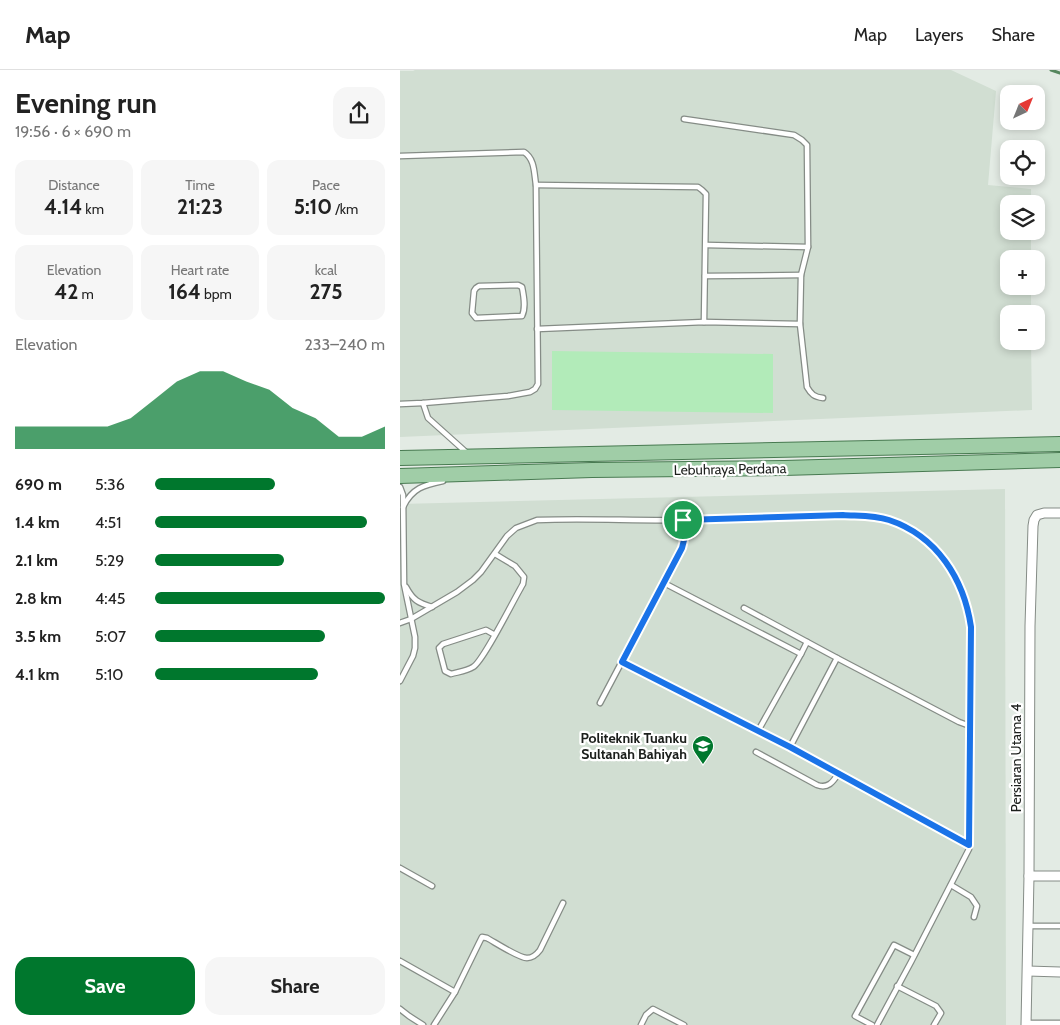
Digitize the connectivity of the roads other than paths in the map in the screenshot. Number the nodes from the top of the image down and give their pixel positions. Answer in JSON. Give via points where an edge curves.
{"nodes":[{"id":1,"x":684,"y":118,"type":"dead end"},
{"id":2,"x":400,"y":156,"type":"edge"},
{"id":3,"x":536,"y":185,"type":"junction"},
{"id":4,"x":706,"y":245,"type":"junction"},
{"id":5,"x":808,"y":247,"type":"junction"},
{"id":6,"x":801,"y":275,"type":"junction"},
{"id":7,"x":705,"y":276,"type":"junction"},
{"id":8,"x":537,"y":298,"type":"junction"},
{"id":9,"x":524,"y":299,"type":"junction"},
{"id":10,"x":704,"y":322,"type":"junction"},
{"id":11,"x":800,"y":324,"type":"junction"},
{"id":12,"x":538,"y":329,"type":"junction"},
{"id":13,"x":823,"y":398,"type":"dead end"},
{"id":14,"x":423,"y":403,"type":"junction"},
{"id":15,"x":400,"y":404,"type":"edge"},
{"id":16,"x":1060,"y":444,"type":"edge"},
{"id":17,"x":471,"y":457,"type":"junction"},
{"id":18,"x":400,"y":458,"type":"edge"},
{"id":19,"x":456,"y":458,"type":"junction"},
{"id":20,"x":1060,"y":460,"type":"edge"},
{"id":21,"x":468,"y":474,"type":"junction"},
{"id":22,"x":400,"y":475,"type":"edge"},
{"id":23,"x":400,"y":487,"type":"edge"},
{"id":24,"x":403,"y":508,"type":"junction"},
{"id":25,"x":1060,"y":513,"type":"edge"},
{"id":26,"x":683,"y":520,"type":"junction"},
{"id":27,"x":402,"y":537,"type":"edge"},
{"id":28,"x":495,"y":554,"type":"junction"},
{"id":29,"x":664,"y":582,"type":"junction"},
{"id":30,"x":404,"y":584,"type":"junction"},
{"id":31,"x":432,"y":607,"type":"junction"},
{"id":32,"x":744,"y":608,"type":"dead end"},
{"id":33,"x":411,"y":619,"type":"junction"},
{"id":34,"x":400,"y":623,"type":"edge"},
{"id":35,"x":494,"y":635,"type":"junction"},
{"id":36,"x":807,"y":642,"type":"junction"},
{"id":37,"x":801,"y":654,"type":"junction"},
{"id":38,"x":837,"y":658,"type":"junction"},
{"id":39,"x":622,"y":662,"type":"junction"},
{"id":40,"x":400,"y":681,"type":"edge"},
{"id":41,"x":600,"y":704,"type":"dead end"},
{"id":42,"x":970,"y":726,"type":"junction"},
{"id":43,"x":758,"y":731,"type":"junction"},
{"id":44,"x":790,"y":747,"type":"junction"},
{"id":45,"x":756,"y":752,"type":"dead end"},
{"id":46,"x":838,"y":774,"type":"junction"},
{"id":47,"x":969,"y":845,"type":"junction"},
{"id":48,"x":400,"y":868,"type":"edge"},
{"id":49,"x":1029,"y":876,"type":"junction"},
{"id":50,"x":1060,"y":876,"type":"edge"},
{"id":51,"x":951,"y":885,"type":"junction"},
{"id":52,"x":432,"y":886,"type":"dead end"},
{"id":53,"x":563,"y":903,"type":"dead end"},
{"id":54,"x":974,"y":917,"type":"dead end"},
{"id":55,"x":1028,"y":926,"type":"junction"},
{"id":56,"x":1060,"y":926,"type":"edge"},
{"id":57,"x":914,"y":956,"type":"junction"},
{"id":58,"x":400,"y":961,"type":"edge"},
{"id":59,"x":1028,"y":971,"type":"junction"},
{"id":60,"x":1060,"y":972,"type":"edge"},
{"id":61,"x":897,"y":986,"type":"junction"},
{"id":62,"x":455,"y":992,"type":"junction"},
{"id":63,"x":400,"y":1008,"type":"edge"},
{"id":64,"x":1060,"y":1023,"type":"edge"},
{"id":65,"x":1026,"y":1024,"type":"edge"},
{"id":66,"x":423,"y":1025,"type":"edge"},
{"id":67,"x":434,"y":1025,"type":"edge"},
{"id":68,"x":641,"y":1025,"type":"edge"},
{"id":69,"x":684,"y":1025,"type":"edge"},
{"id":70,"x":872,"y":1025,"type":"edge"},
{"id":71,"x":877,"y":1025,"type":"edge"},
{"id":72,"x":934,"y":1025,"type":"edge"}],
"edges":[{"from":1,"to":5,"type":"lane","via":[[794,135],[807,145]]},
{"from":2,"to":3,"type":"lane","via":[[524,152],[532,159]]},
{"from":3,"to":4,"type":"lane","via":[[698,187],[706,194]]},
{"from":3,"to":8,"type":"lane"},
{"from":4,"to":5,"type":"lane"},
{"from":4,"to":7,"type":"lane"},
{"from":5,"to":6,"type":"lane"},
{"from":6,"to":7,"type":"lane"},
{"from":6,"to":11,"type":"lane"},
{"from":7,"to":10,"type":"lane"},
{"from":8,"to":9,"type":"lane"},
{"from":8,"to":12,"type":"lane"},
{"from":9,"to":9,"type":"lane","via":[[521,286],[479,286],[474,291],[472,313],[476,318],[520,317],[524,314]]},
{"from":10,"to":11,"type":"lane"},
{"from":10,"to":12,"type":"lane"},
{"from":11,"to":13,"type":"lane","via":[[807,387],[815,397]]},
{"from":12,"to":14,"type":"lane","via":[[538,384],[535,389],[508,396]]},
{"from":14,"to":15,"type":"lane"},
{"from":14,"to":17,"type":"lane","via":[[428,418]]},
{"from":16,"to":17,"type":"main road","name":"Lebuhraya Perdana"},
{"from":17,"to":19,"type":"main road","name":"Lebuhraya Perdana"},
{"from":18,"to":19,"type":"main road","name":"Lebuhraya Perdana"},
{"from":19,"to":22,"type":"main road"},
{"from":20,"to":21,"type":"main road","name":"Lebuhraya Perdana"},
{"from":21,"to":22,"type":"main road","name":"Lebuhraya Perdana"},
{"from":21,"to":24,"type":"lane","via":[[419,488],[407,498]]},
{"from":23,"to":24,"type":"lane"},
{"from":24,"to":27,"type":"lane"},
{"from":25,"to":49,"type":"street","name":"Persiaran Utama 4","via":[[1044,513],[1034,520],[1030,626]]},
{"from":26,"to":28,"type":"lane","via":[[537,520],[516,528]]},
{"from":26,"to":29,"type":"lane","via":[[682,548]]},
{"from":26,"to":42,"type":"lane","via":[[872,516],[889,520],[924,539],[949,566],[970,618]]},
{"from":27,"to":30,"type":"lane"},
{"from":28,"to":31,"type":"lane","via":[[473,580]]},
{"from":28,"to":35,"type":"lane","via":[[515,566],[524,577]]},
{"from":29,"to":37,"type":"lane"},
{"from":29,"to":39,"type":"lane"},
{"from":30,"to":31,"type":"lane","via":[[412,597]]},
{"from":30,"to":33,"type":"lane"},
{"from":31,"to":33,"type":"lane"},
{"from":32,"to":36,"type":"lane"},
{"from":33,"to":34,"type":"lane"},
{"from":33,"to":40,"type":"lane","via":[[415,648]]},
{"from":35,"to":35,"type":"lane","via":[[486,630],[443,644],[439,648],[445,671],[451,674],[474,667]]},
{"from":36,"to":37,"type":"lane"},
{"from":36,"to":38,"type":"lane"},
{"from":37,"to":43,"type":"lane"},
{"from":38,"to":42,"type":"lane"},
{"from":38,"to":44,"type":"lane"},
{"from":39,"to":41,"type":"lane"},
{"from":39,"to":43,"type":"lane"},
{"from":42,"to":47,"type":"lane"},
{"from":43,"to":44,"type":"lane"},
{"from":44,"to":46,"type":"lane"},
{"from":45,"to":46,"type":"lane","via":[[822,787],[832,783]]},
{"from":46,"to":47,"type":"lane"},
{"from":47,"to":51,"type":"lane"},
{"from":48,"to":52,"type":"lane"},
{"from":49,"to":50,"type":"street"},
{"from":49,"to":55,"type":"street","name":"Persiaran Utama 4"},
{"from":51,"to":54,"type":"lane","via":[[971,897],[977,906]]},
{"from":51,"to":57,"type":"lane"},
{"from":53,"to":62,"type":"lane","via":[[540,950],[529,958],[522,958],[482,937]]},
{"from":55,"to":56,"type":"lane"},
{"from":55,"to":59,"type":"street","name":"Persiaran Utama 4"},
{"from":57,"to":61,"type":"lane"},
{"from":57,"to":70,"type":"lane","via":[[894,945],[855,1016]]},
{"from":58,"to":62,"type":"lane"},
{"from":59,"to":60,"type":"street"},
{"from":59,"to":65,"type":"street","name":"Persiaran Utama 4"},
{"from":61,"to":71,"type":"lane"},
{"from":61,"to":72,"type":"lane","via":[[936,1006],[941,1013]]},
{"from":62,"to":67,"type":"lane"},
{"from":63,"to":66,"type":"lane"},
{"from":64,"to":65,"type":"lane"},
{"from":68,"to":69,"type":"lane","via":[[653,1009]]}]}
